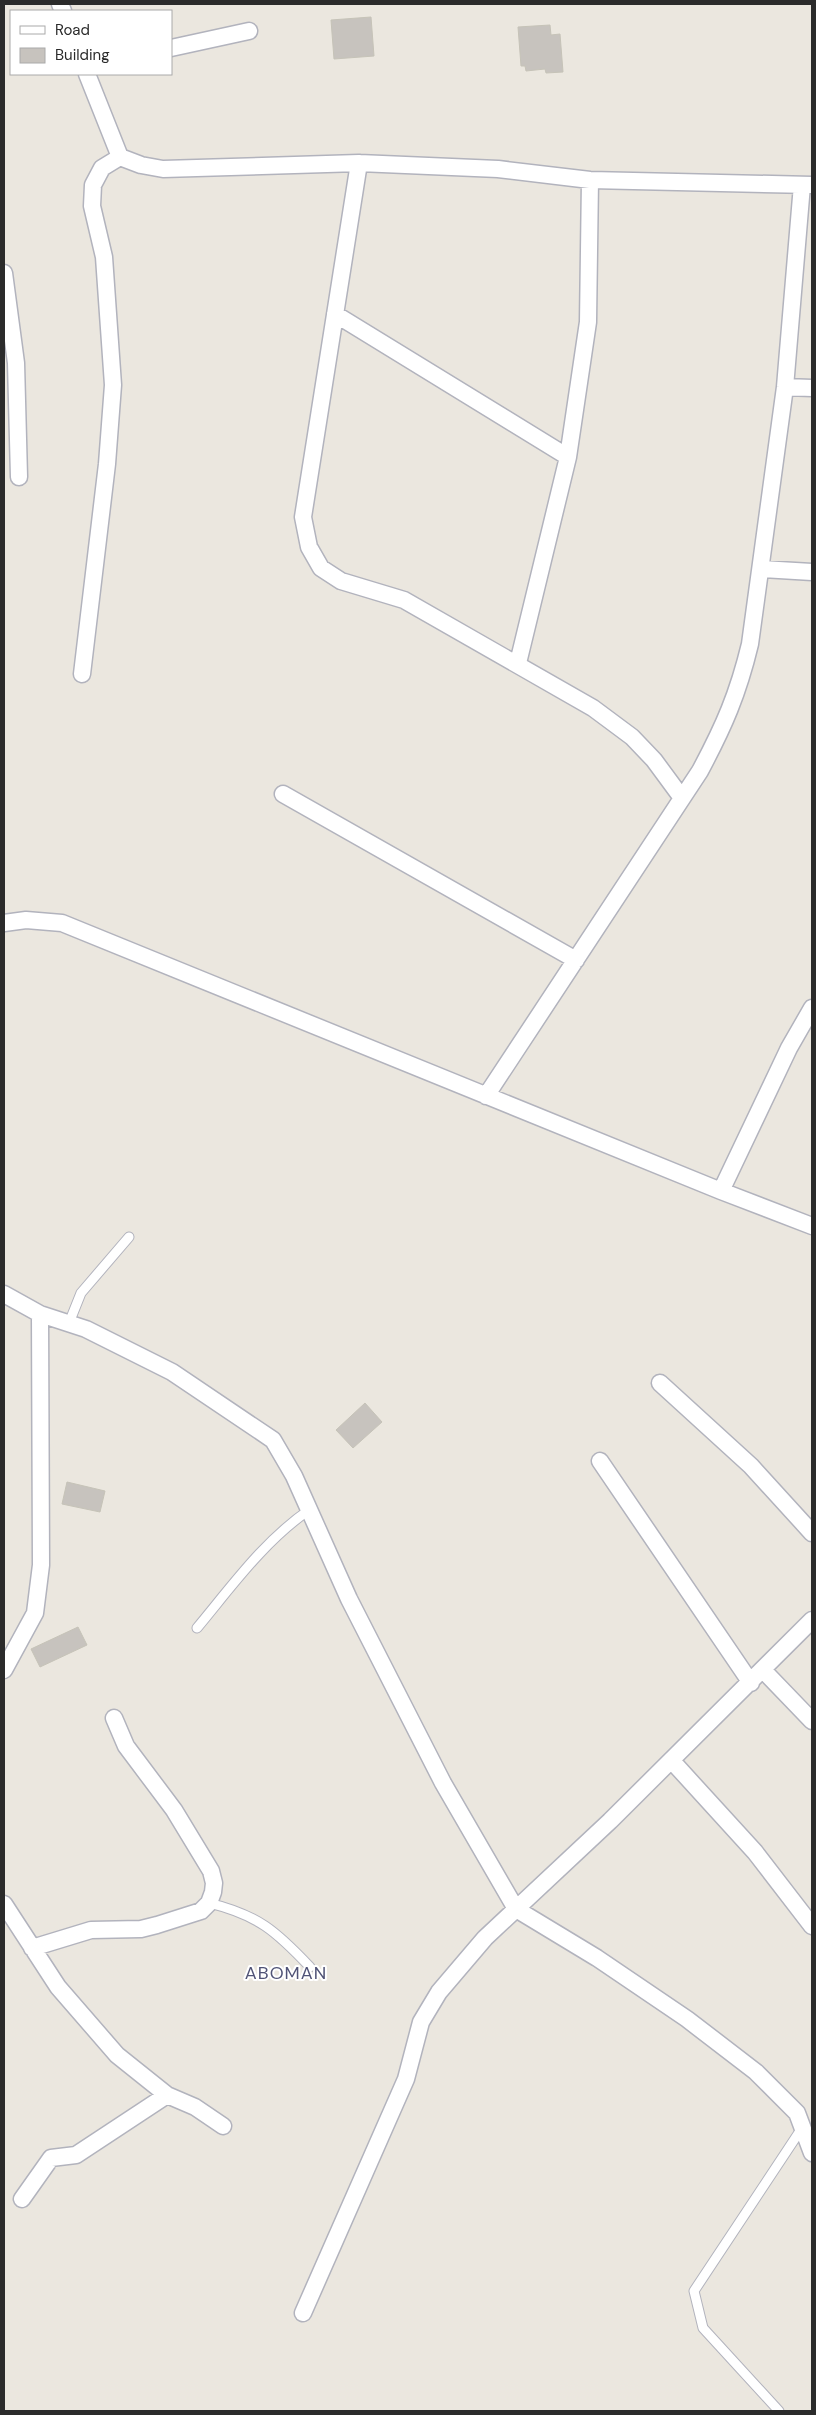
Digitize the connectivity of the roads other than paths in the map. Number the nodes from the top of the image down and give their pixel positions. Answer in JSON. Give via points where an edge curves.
{"nodes":[{"id":1,"x":249,"y":31,"type":"dead end"},
{"id":2,"x":172,"y":48,"type":"edge"},
{"id":3,"x":87,"y":75,"type":"edge"},
{"id":4,"x":120,"y":156,"type":"junction"},
{"id":5,"x":359,"y":163,"type":"junction"},
{"id":6,"x":590,"y":180,"type":"junction"},
{"id":7,"x":807,"y":185,"type":"edge"},
{"id":8,"x":4,"y":274,"type":"edge"},
{"id":9,"x":335,"y":314,"type":"junction"},
{"id":10,"x":785,"y":387,"type":"junction"},
{"id":11,"x":812,"y":388,"type":"edge"},
{"id":12,"x":568,"y":457,"type":"junction"},
{"id":13,"x":18,"y":477,"type":"dead end"},
{"id":14,"x":761,"y":569,"type":"junction"},
{"id":15,"x":812,"y":572,"type":"edge"},
{"id":16,"x":518,"y":663,"type":"junction"},
{"id":17,"x":82,"y":674,"type":"dead end"},
{"id":18,"x":283,"y":794,"type":"dead end"},
{"id":19,"x":682,"y":798,"type":"junction"},
{"id":20,"x":4,"y":923,"type":"edge"},
{"id":21,"x":576,"y":960,"type":"junction"},
{"id":22,"x":812,"y":1008,"type":"edge"},
{"id":23,"x":486,"y":1096,"type":"junction"},
{"id":24,"x":722,"y":1191,"type":"junction"},
{"id":25,"x":812,"y":1226,"type":"edge"},
{"id":26,"x":129,"y":1237,"type":"dead end"},
{"id":27,"x":4,"y":1294,"type":"edge"},
{"id":28,"x":40,"y":1314,"type":"junction"},
{"id":29,"x":69,"y":1323,"type":"junction"},
{"id":30,"x":660,"y":1383,"type":"dead end"},
{"id":31,"x":600,"y":1461,"type":"dead end"},
{"id":32,"x":310,"y":1510,"type":"junction"},
{"id":33,"x":812,"y":1533,"type":"edge"},
{"id":34,"x":812,"y":1620,"type":"edge"},
{"id":35,"x":197,"y":1628,"type":"dead end"},
{"id":36,"x":4,"y":1670,"type":"edge"},
{"id":37,"x":763,"y":1670,"type":"junction"},
{"id":38,"x":750,"y":1683,"type":"junction"},
{"id":39,"x":114,"y":1718,"type":"dead end"},
{"id":40,"x":812,"y":1721,"type":"edge"},
{"id":41,"x":672,"y":1761,"type":"junction"},
{"id":42,"x":209,"y":1903,"type":"junction"},
{"id":43,"x":4,"y":1904,"type":"edge"},
{"id":44,"x":516,"y":1909,"type":"junction"},
{"id":45,"x":812,"y":1926,"type":"edge"},
{"id":46,"x":32,"y":1948,"type":"junction"},
{"id":47,"x":310,"y":1967,"type":"dead end"},
{"id":48,"x":167,"y":2095,"type":"junction"},
{"id":49,"x":224,"y":2126,"type":"dead end"},
{"id":50,"x":803,"y":2128,"type":"junction"},
{"id":51,"x":812,"y":2153,"type":"edge"},
{"id":52,"x":22,"y":2199,"type":"dead end"},
{"id":53,"x":303,"y":2313,"type":"dead end"},
{"id":54,"x":779,"y":2411,"type":"edge"}],
"edges":[{"from":1,"to":2,"type":"street"},
{"from":3,"to":4,"type":"street"},
{"from":4,"to":5,"type":"street","via":[[141,165],[163,169]]},
{"from":4,"to":17,"type":"street","via":[[102,168],[93,186],[92,206],[104,257],[113,385]]},
{"from":5,"to":6,"type":"street","via":[[498,168]]},
{"from":5,"to":9,"type":"street"},
{"from":6,"to":7,"type":"street"},
{"from":6,"to":12,"type":"street","via":[[588,322]]},
{"from":7,"to":10,"type":"street"},
{"from":8,"to":13,"type":"street","via":[[16,363]]},
{"from":9,"to":12,"type":"street"},
{"from":9,"to":16,"type":"street","via":[[303,517],[309,547],[321,568],[340,581],[404,600]]},
{"from":10,"to":11,"type":"street"},
{"from":10,"to":14,"type":"street"},
{"from":12,"to":16,"type":"street"},
{"from":14,"to":15,"type":"street"},
{"from":14,"to":19,"type":"street","via":[[750,644],[740,684],[725,724]]},
{"from":16,"to":19,"type":"street","via":[[593,708],[632,737]]},
{"from":18,"to":21,"type":"street"},
{"from":19,"to":21,"type":"street"},
{"from":20,"to":23,"type":"street","via":[[26,920],[62,923]]},
{"from":21,"to":23,"type":"street"},
{"from":22,"to":24,"type":"street","via":[[789,1048]]},
{"from":23,"to":24,"type":"street"},
{"from":24,"to":25,"type":"street"},
{"from":26,"to":29,"type":"lane","via":[[81,1293]]},
{"from":27,"to":28,"type":"street"},
{"from":28,"to":29,"type":"street"},
{"from":28,"to":36,"type":"street","via":[[42,1565],[35,1613]]},
{"from":29,"to":32,"type":"street","via":[[172,1372],[273,1440]]},
{"from":30,"to":33,"type":"street","via":[[751,1466]]},
{"from":31,"to":38,"type":"street"},
{"from":32,"to":35,"type":"lane","via":[[279,1532],[260,1551]]},
{"from":32,"to":44,"type":"street","via":[[349,1599],[434,1765]]},
{"from":34,"to":37,"type":"street"},
{"from":37,"to":38,"type":"street"},
{"from":37,"to":40,"type":"street"},
{"from":38,"to":41,"type":"street"},
{"from":39,"to":42,"type":"street","via":[[126,1746],[174,1810],[211,1871],[214,1883]]},
{"from":41,"to":44,"type":"street"},
{"from":41,"to":45,"type":"street","via":[[755,1852]]},
{"from":42,"to":46,"type":"street","via":[[201,1910],[157,1925],[141,1929],[91,1930]]},
{"from":42,"to":47,"type":"lane","via":[[245,1914],[280,1935]]},
{"from":43,"to":46,"type":"street"},
{"from":44,"to":50,"type":"street","via":[[597,1958],[687,2019],[756,2072],[788,2102]]},
{"from":44,"to":53,"type":"street","via":[[485,1938],[439,1992],[422,2022],[406,2079]]},
{"from":46,"to":48,"type":"street","via":[[58,1987],[117,2055]]},
{"from":48,"to":49,"type":"street","via":[[195,2107]]},
{"from":48,"to":52,"type":"street","via":[[76,2155],[51,2158]]},
{"from":50,"to":51,"type":"street"},
{"from":50,"to":54,"type":"lane","via":[[694,2291],[703,2328]]}]}
